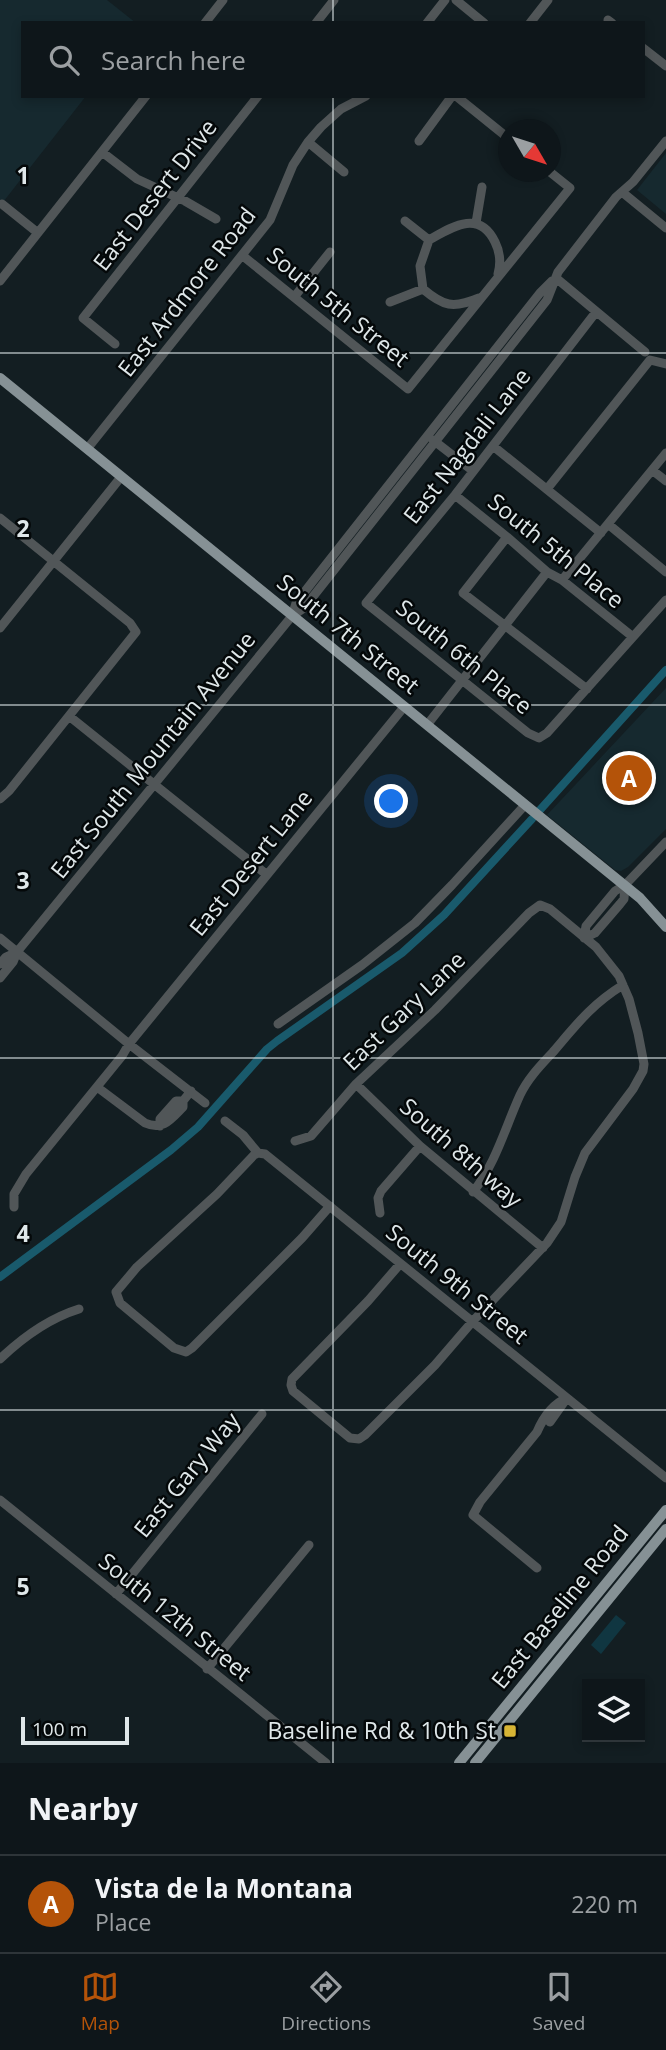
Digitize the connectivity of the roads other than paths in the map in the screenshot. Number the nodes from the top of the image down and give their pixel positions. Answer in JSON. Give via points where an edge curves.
{"nodes":[{"id":1,"x":223,"y":0,"type":"edge"},
{"id":2,"x":334,"y":0,"type":"edge"},
{"id":3,"x":445,"y":0,"type":"edge"},
{"id":4,"x":456,"y":0,"type":"edge"},
{"id":5,"x":548,"y":0,"type":"edge"},
{"id":6,"x":207,"y":21,"type":"edge"},
{"id":7,"x":318,"y":21,"type":"edge"},
{"id":8,"x":429,"y":21,"type":"edge"},
{"id":9,"x":482,"y":21,"type":"edge"},
{"id":10,"x":532,"y":21,"type":"edge"},
{"id":11,"x":645,"y":50,"type":"edge"},
{"id":12,"x":666,"y":66,"type":"edge"},
{"id":13,"x":144,"y":98,"type":"edge"},
{"id":14,"x":256,"y":98,"type":"edge"},
{"id":15,"x":362,"y":98,"type":"edge"},
{"id":16,"x":452,"y":98,"type":"edge"},
{"id":17,"x":457,"y":98,"type":"edge"},
{"id":18,"x":498,"y":130,"type":"edge"},
{"id":19,"x":419,"y":141,"type":"dead end"},
{"id":20,"x":666,"y":141,"type":"edge"},
{"id":21,"x":307,"y":142,"type":"junction"},
{"id":22,"x":102,"y":152,"type":"junction"},
{"id":23,"x":344,"y":173,"type":"dead end"},
{"id":24,"x":561,"y":181,"type":"edge"},
{"id":25,"x":482,"y":187,"type":"dead end"},
{"id":26,"x":622,"y":192,"type":"junction"},
{"id":27,"x":177,"y":198,"type":"junction"},
{"id":28,"x":2,"y":204,"type":"dead end"},
{"id":29,"x":216,"y":219,"type":"dead end"},
{"id":30,"x":405,"y":221,"type":"dead end"},
{"id":31,"x":476,"y":223,"type":"junction"},
{"id":32,"x":666,"y":228,"type":"edge"},
{"id":33,"x":38,"y":233,"type":"junction"},
{"id":34,"x":429,"y":240,"type":"junction"},
{"id":35,"x":330,"y":252,"type":"dead end"},
{"id":36,"x":243,"y":256,"type":"junction"},
{"id":37,"x":556,"y":278,"type":"junction"},
{"id":38,"x":496,"y":279,"type":"junction"},
{"id":39,"x":0,"y":281,"type":"edge"},
{"id":40,"x":424,"y":289,"type":"junction"},
{"id":41,"x":295,"y":296,"type":"junction"},
{"id":42,"x":482,"y":297,"type":"junction"},
{"id":43,"x":390,"y":302,"type":"dead end"},
{"id":44,"x":596,"y":312,"type":"junction"},
{"id":45,"x":115,"y":344,"type":"dead end"},
{"id":46,"x":645,"y":352,"type":"dead end"},
{"id":47,"x":666,"y":363,"type":"edge"},
{"id":48,"x":0,"y":378,"type":"edge"},
{"id":49,"x":432,"y":438,"type":"junction"},
{"id":50,"x":492,"y":446,"type":"junction"},
{"id":51,"x":87,"y":449,"type":"junction"},
{"id":52,"x":666,"y":453,"type":"edge"},
{"id":53,"x":652,"y":470,"type":"junction"},
{"id":54,"x":473,"y":471,"type":"junction"},
{"id":55,"x":121,"y":477,"type":"junction"},
{"id":56,"x":666,"y":481,"type":"edge"},
{"id":57,"x":547,"y":489,"type":"junction"},
{"id":58,"x":455,"y":495,"type":"junction"},
{"id":59,"x":0,"y":518,"type":"edge"},
{"id":60,"x":604,"y":528,"type":"junction"},
{"id":61,"x":507,"y":537,"type":"junction"},
{"id":62,"x":54,"y":561,"type":"junction"},
{"id":63,"x":547,"y":572,"type":"junction"},
{"id":64,"x":666,"y":572,"type":"edge"},
{"id":65,"x":562,"y":580,"type":"junction"},
{"id":66,"x":666,"y":600,"type":"edge"},
{"id":67,"x":366,"y":603,"type":"joint"},
{"id":68,"x":292,"y":616,"type":"junction"},
{"id":69,"x":506,"y":626,"type":"junction"},
{"id":70,"x":0,"y":628,"type":"edge"},
{"id":71,"x":633,"y":637,"type":"junction"},
{"id":72,"x":463,"y":681,"type":"junction"},
{"id":73,"x":587,"y":689,"type":"junction"},
{"id":74,"x":404,"y":706,"type":"junction"},
{"id":75,"x":69,"y":716,"type":"junction"},
{"id":76,"x":427,"y":725,"type":"junction"},
{"id":77,"x":153,"y":784,"type":"junction"},
{"id":78,"x":0,"y":799,"type":"edge"},
{"id":79,"x":525,"y":805,"type":"junction"},
{"id":80,"x":666,"y":842,"type":"edge"},
{"id":81,"x":266,"y":874,"type":"junction"},
{"id":82,"x":625,"y":886,"type":"junction"},
{"id":83,"x":596,"y":914,"type":"junction"},
{"id":84,"x":605,"y":922,"type":"junction"},
{"id":85,"x":666,"y":927,"type":"edge"},
{"id":86,"x":584,"y":937,"type":"junction"},
{"id":87,"x":0,"y":938,"type":"edge"},
{"id":88,"x":17,"y":952,"type":"junction"},
{"id":89,"x":0,"y":964,"type":"edge"},
{"id":90,"x":0,"y":978,"type":"edge"},
{"id":91,"x":623,"y":985,"type":"junction"},
{"id":92,"x":278,"y":1024,"type":"dead end"},
{"id":93,"x":129,"y":1044,"type":"junction"},
{"id":94,"x":356,"y":1084,"type":"junction"},
{"id":95,"x":97,"y":1087,"type":"junction"},
{"id":96,"x":191,"y":1091,"type":"junction"},
{"id":97,"x":205,"y":1103,"type":"dead end"},
{"id":98,"x":225,"y":1121,"type":"dead end"},
{"id":99,"x":295,"y":1141,"type":"dead end"},
{"id":100,"x":420,"y":1146,"type":"junction"},
{"id":101,"x":258,"y":1153,"type":"junction"},
{"id":102,"x":473,"y":1192,"type":"junction"},
{"id":103,"x":330,"y":1206,"type":"junction"},
{"id":104,"x":14,"y":1207,"type":"dead end"},
{"id":105,"x":380,"y":1213,"type":"dead end"},
{"id":106,"x":542,"y":1248,"type":"junction"},
{"id":107,"x":400,"y":1264,"type":"junction"},
{"id":108,"x":79,"y":1309,"type":"dead end"},
{"id":109,"x":472,"y":1322,"type":"junction"},
{"id":110,"x":0,"y":1359,"type":"edge"},
{"id":111,"x":567,"y":1398,"type":"junction"},
{"id":112,"x":262,"y":1414,"type":"dead end"},
{"id":113,"x":666,"y":1478,"type":"edge"},
{"id":114,"x":0,"y":1500,"type":"edge"},
{"id":115,"x":666,"y":1510,"type":"edge"},
{"id":116,"x":666,"y":1529,"type":"edge"},
{"id":117,"x":309,"y":1545,"type":"dead end"},
{"id":118,"x":537,"y":1568,"type":"dead end"},
{"id":119,"x":116,"y":1594,"type":"junction"},
{"id":120,"x":565,"y":1634,"type":"junction"},
{"id":121,"x":575,"y":1641,"type":"junction"},
{"id":122,"x":207,"y":1669,"type":"junction"},
{"id":123,"x":468,"y":1761,"type":"edge"},
{"id":124,"x":326,"y":1763,"type":"edge"}],
"edges":[{"from":1,"to":6,"type":"street"},
{"from":2,"to":7,"type":"street"},
{"from":3,"to":8,"type":"street"},
{"from":4,"to":9,"type":"street"},
{"from":5,"to":10,"type":"street"},
{"from":11,"to":12,"type":"street"},
{"from":13,"to":22,"type":"street"},
{"from":14,"to":27,"type":"street","name":"East Desert Drive"},
{"from":15,"to":21,"type":"street","name":"East Ardmore Road","via":[[341,109]]},
{"from":16,"to":19,"type":"street"},
{"from":17,"to":18,"type":"street"},
{"from":20,"to":26,"type":"street","name":"East South Mountain Avenue"},
{"from":21,"to":23,"type":"street"},
{"from":21,"to":36,"type":"street","name":"East Ardmore Road","via":[[270,220]]},
{"from":22,"to":27,"type":"street","via":[[137,179]]},
{"from":22,"to":33,"type":"street"},
{"from":24,"to":38,"type":"street","via":[[570,188]]},
{"from":25,"to":31,"type":"street"},
{"from":26,"to":32,"type":"street"},
{"from":26,"to":37,"type":"street","name":"East South Mountain Avenue"},
{"from":27,"to":29,"type":"street"},
{"from":27,"to":45,"type":"street","name":"East Desert Drive","via":[[83,318]]},
{"from":28,"to":33,"type":"street"},
{"from":30,"to":34,"type":"street"},
{"from":31,"to":34,"type":"street","via":[[451,228]]},
{"from":31,"to":38,"type":"street","via":[[491,233],[498,248]]},
{"from":33,"to":39,"type":"street"},
{"from":34,"to":40,"type":"street","via":[[420,266]]},
{"from":35,"to":41,"type":"street"},
{"from":36,"to":41,"type":"street","name":"South 5th Street"},
{"from":36,"to":51,"type":"street","name":"East Ardmore Road"},
{"from":37,"to":44,"type":"street"},
{"from":37,"to":49,"type":"street","name":"East South Mountain Avenue","via":[[547,300]]},
{"from":38,"to":42,"type":"street"},
{"from":40,"to":42,"type":"street","via":[[439,303],[459,304]]},
{"from":40,"to":43,"type":"street"},
{"from":41,"to":42,"type":"street","name":"South 5th Street","via":[[408,389]]},
{"from":44,"to":46,"type":"street"},
{"from":44,"to":50,"type":"street","name":"East Nagdali Lane"},
{"from":47,"to":57,"type":"street","via":[[650,360]]},
{"from":48,"to":51,"type":"main road","name":"South 7th Street"},
{"from":49,"to":54,"type":"street"},
{"from":49,"to":68,"type":"street","name":"East South Mountain Avenue","via":[[304,608]]},
{"from":50,"to":54,"type":"street","name":"East Nagdali Lane"},
{"from":50,"to":57,"type":"street"},
{"from":51,"to":55,"type":"main road","name":"South 7th Street"},
{"from":52,"to":53,"type":"street"},
{"from":53,"to":56,"type":"street"},
{"from":53,"to":60,"type":"street"},
{"from":54,"to":58,"type":"street","name":"East Nagdali Lane"},
{"from":55,"to":62,"type":"street"},
{"from":55,"to":68,"type":"main road","name":"South 7th Street"},
{"from":57,"to":60,"type":"street"},
{"from":58,"to":61,"type":"street","name":"South 5th Place"},
{"from":58,"to":67,"type":"street","name":"East Nagdali Lane"},
{"from":59,"to":62,"type":"street"},
{"from":60,"to":64,"type":"street"},
{"from":60,"to":65,"type":"street"},
{"from":61,"to":63,"type":"street","name":"South 5th Place"},
{"from":61,"to":69,"type":"street","via":[[463,593]]},
{"from":62,"to":70,"type":"street"},
{"from":62,"to":75,"type":"street","via":[[136,632]]},
{"from":63,"to":65,"type":"street","name":"South 5th Place"},
{"from":63,"to":69,"type":"street"},
{"from":65,"to":71,"type":"street","name":"South 5th Place"},
{"from":66,"to":71,"type":"street"},
{"from":67,"to":72,"type":"street","name":"South 6th Place"},
{"from":68,"to":74,"type":"main road","name":"South 7th Street"},
{"from":68,"to":77,"type":"street","name":"East South Mountain Avenue"},
{"from":69,"to":72,"type":"street"},
{"from":69,"to":73,"type":"street"},
{"from":71,"to":73,"type":"street"},
{"from":72,"to":73,"type":"street","name":"South 6th Place","via":[[538,738]]},
{"from":72,"to":76,"type":"street"},
{"from":74,"to":76,"type":"main road","name":"South 7th Street"},
{"from":74,"to":81,"type":"street","name":"East Desert Lane"},
{"from":75,"to":77,"type":"street"},
{"from":75,"to":78,"type":"street"},
{"from":76,"to":79,"type":"main road","name":"South 7th Street"},
{"from":77,"to":81,"type":"street"},
{"from":77,"to":88,"type":"street","name":"East South Mountain Avenue"},
{"from":79,"to":82,"type":"main road","name":"South 7th Street"},
{"from":79,"to":92,"type":"street","via":[[415,923]]},
{"from":80,"to":82,"type":"street"},
{"from":81,"to":93,"type":"street","name":"East Desert Lane"},
{"from":82,"to":83,"type":"street"},
{"from":82,"to":84,"type":"street","via":[[624,899]]},
{"from":82,"to":85,"type":"main road","name":"South 7th Street"},
{"from":83,"to":84,"type":"street"},
{"from":83,"to":86,"type":"street"},
{"from":84,"to":86,"type":"street"},
{"from":86,"to":91,"type":"street","via":[[605,957]]},
{"from":86,"to":94,"type":"street","name":"East Gary Lane","via":[[540,905]]},
{"from":87,"to":88,"type":"street"},
{"from":88,"to":89,"type":"street","name":"East South Mountain Avenue"},
{"from":88,"to":90,"type":"street","name":"East South Mountain Avenue"},
{"from":88,"to":93,"type":"street"},
{"from":91,"to":102,"type":"street","via":[[588,1011],[526,1083],[494,1159]]},
{"from":91,"to":106,"type":"street","via":[[638,1033],[643,1071],[585,1153],[561,1222]]},
{"from":93,"to":95,"type":"street","name":"East Desert Lane"},
{"from":93,"to":96,"type":"street"},
{"from":94,"to":99,"type":"street","name":"East Gary Lane","via":[[311,1136]]},
{"from":94,"to":100,"type":"street","name":"South 8th way"},
{"from":95,"to":96,"type":"street","via":[[152,1126],[167,1123]]},
{"from":95,"to":104,"type":"street","name":"East Desert Lane","via":[[26,1174],[14,1194]]},
{"from":96,"to":97,"type":"street"},
{"from":98,"to":101,"type":"street","name":"South 9th Street"},
{"from":100,"to":102,"type":"street","name":"South 8th way"},
{"from":100,"to":105,"type":"street","via":[[377,1198]]},
{"from":101,"to":103,"type":"street","name":"South 9th Street"},
{"from":101,"to":103,"type":"street","via":[[116,1292],[120,1303],[174,1348],[186,1352],[200,1340]]},
{"from":102,"to":106,"type":"street","name":"South 8th way"},
{"from":103,"to":107,"type":"street","name":"South 9th Street"},
{"from":106,"to":109,"type":"street"},
{"from":107,"to":109,"type":"street","name":"South 9th Street"},
{"from":107,"to":109,"type":"street","via":[[290,1385],[350,1437],[365,1435]]},
{"from":108,"to":110,"type":"street","via":[[59,1315]]},
{"from":109,"to":111,"type":"street","name":"South 9th Street"},
{"from":111,"to":113,"type":"street","name":"South 9th Street"},
{"from":111,"to":118,"type":"street","via":[[541,1423],[473,1515]]},
{"from":112,"to":119,"type":"street","name":"East Gary Way"},
{"from":114,"to":119,"type":"street","name":"South 12th Street"},
{"from":115,"to":120,"type":"main road","name":"East Baseline Road"},
{"from":116,"to":121,"type":"main road","name":"East Baseline Road"},
{"from":117,"to":122,"type":"street"},
{"from":119,"to":122,"type":"street","name":"South 12th Street"},
{"from":120,"to":121,"type":"main road"},
{"from":120,"to":123,"type":"main road","name":"East Baseline Road"},
{"from":121,"to":123,"type":"main road","name":"East Baseline Road"},
{"from":122,"to":124,"type":"street","name":"South 12th Street"}]}
